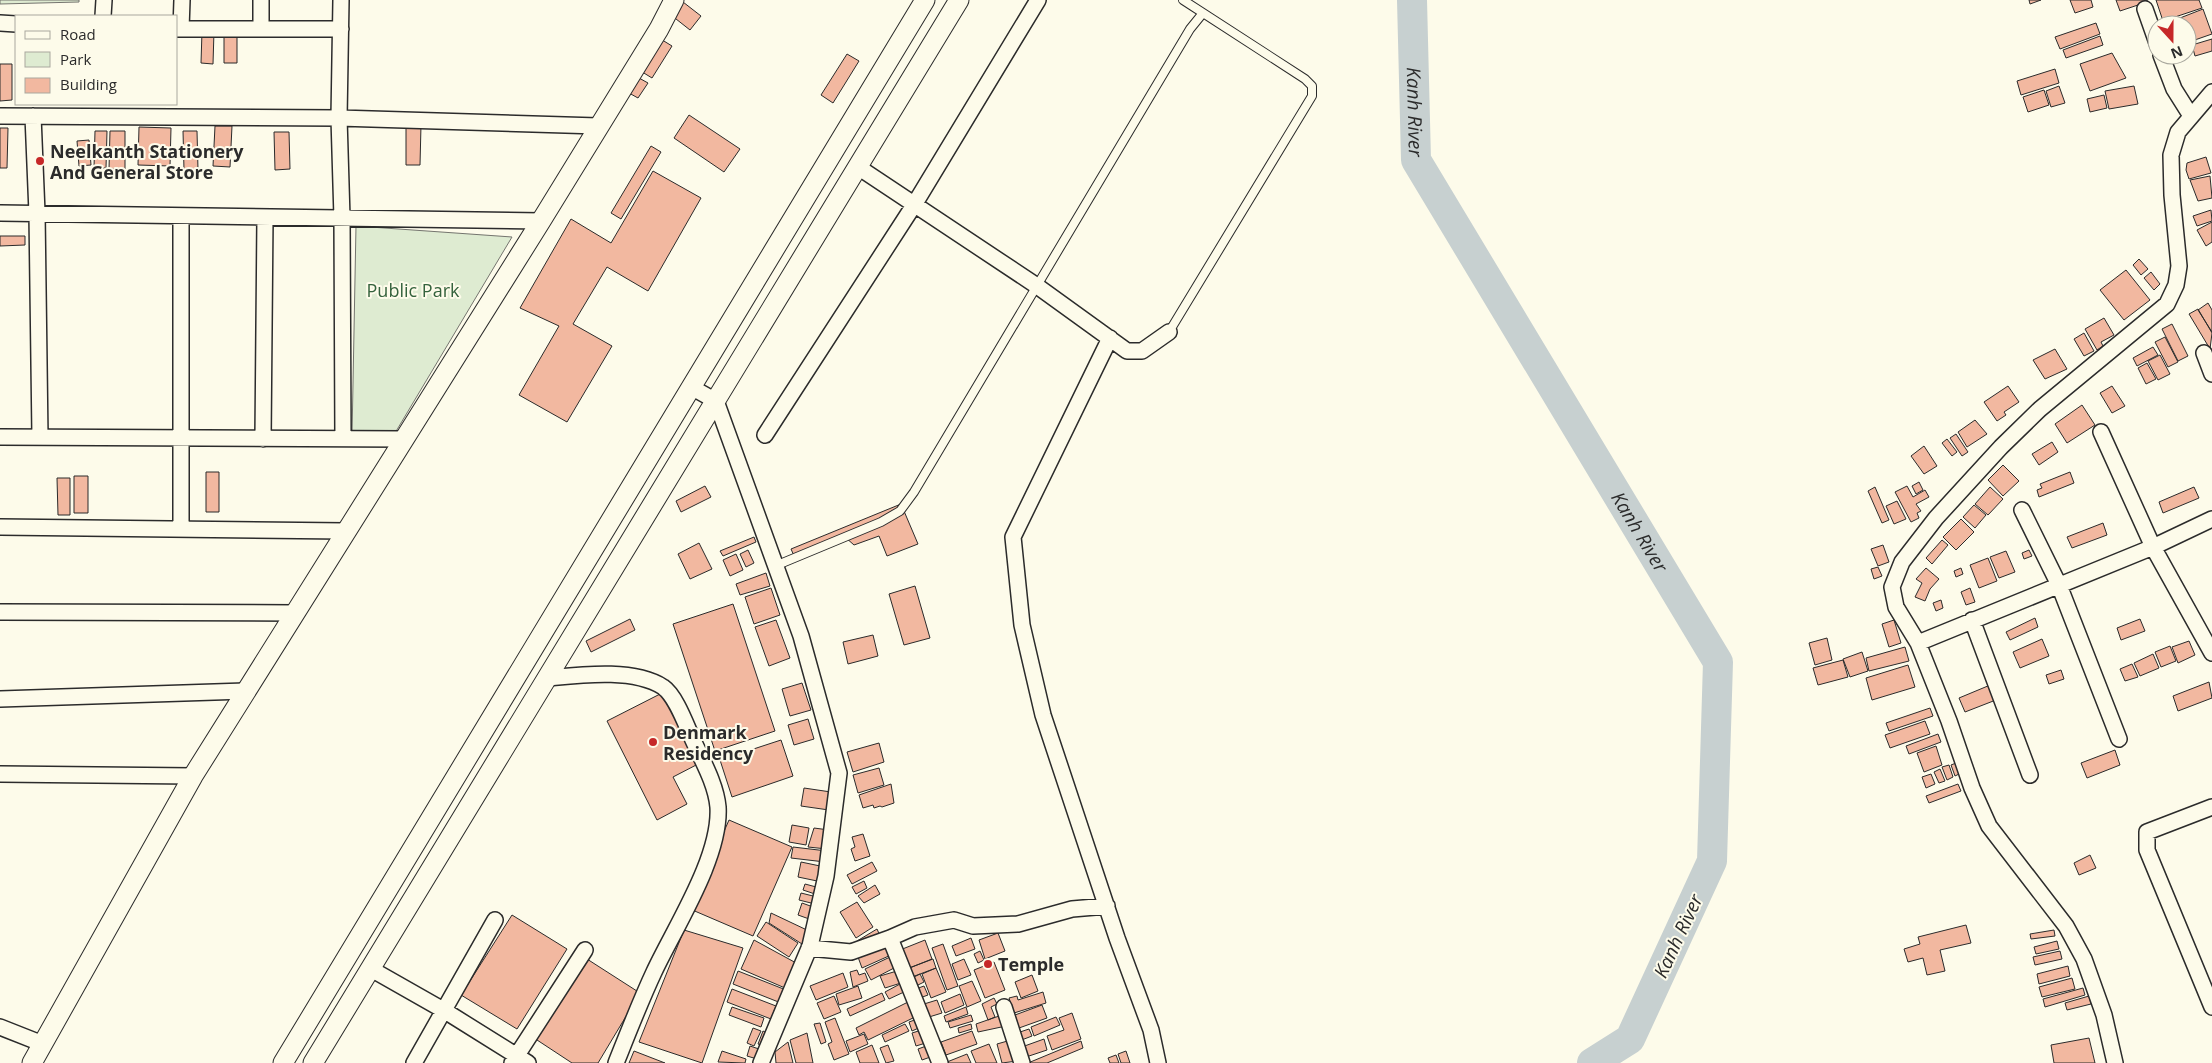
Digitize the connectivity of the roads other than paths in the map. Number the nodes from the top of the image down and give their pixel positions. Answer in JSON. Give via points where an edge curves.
{"nodes":[{"id":1,"x":104,"y":0,"type":"edge"},
{"id":2,"x":182,"y":0,"type":"edge"},
{"id":3,"x":261,"y":0,"type":"edge"},
{"id":4,"x":341,"y":0,"type":"edge"},
{"id":5,"x":674,"y":0,"type":"edge"},
{"id":6,"x":925,"y":0,"type":"edge"},
{"id":7,"x":959,"y":0,"type":"edge"},
{"id":8,"x":1038,"y":0,"type":"edge"},
{"id":9,"x":1183,"y":0,"type":"edge"},
{"id":10,"x":2144,"y":9,"type":"dead end"},
{"id":11,"x":1203,"y":13,"type":"junction"},
{"id":12,"x":104,"y":15,"type":"edge"},
{"id":13,"x":2147,"y":17,"type":"edge"},
{"id":14,"x":0,"y":23,"type":"edge"},
{"id":15,"x":15,"y":24,"type":"edge"},
{"id":16,"x":179,"y":29,"type":"edge"},
{"id":17,"x":260,"y":29,"type":"junction"},
{"id":18,"x":341,"y":30,"type":"junction"},
{"id":19,"x":2165,"y":65,"type":"edge"},
{"id":20,"x":2212,"y":92,"type":"edge"},
{"id":21,"x":101,"y":110,"type":"edge"},
{"id":22,"x":0,"y":116,"type":"edge"},
{"id":23,"x":33,"y":116,"type":"junction"},
{"id":24,"x":2191,"y":116,"type":"junction"},
{"id":25,"x":338,"y":118,"type":"junction"},
{"id":26,"x":598,"y":126,"type":"junction"},
{"id":27,"x":858,"y":167,"type":"junction"},
{"id":28,"x":914,"y":205,"type":"junction"},
{"id":29,"x":0,"y":213,"type":"edge"},
{"id":30,"x":37,"y":214,"type":"junction"},
{"id":31,"x":182,"y":216,"type":"junction"},
{"id":32,"x":265,"y":217,"type":"junction"},
{"id":33,"x":342,"y":218,"type":"junction"},
{"id":34,"x":541,"y":221,"type":"junction"},
{"id":35,"x":1037,"y":286,"type":"junction"},
{"id":36,"x":1169,"y":332,"type":"joint"},
{"id":37,"x":1110,"y":338,"type":"junction"},
{"id":38,"x":2204,"y":353,"type":"dead end"},
{"id":39,"x":2212,"y":374,"type":"edge"},
{"id":40,"x":691,"y":387,"type":"junction"},
{"id":41,"x":716,"y":401,"type":"junction"},
{"id":42,"x":2100,"y":432,"type":"dead end"},
{"id":43,"x":764,"y":435,"type":"dead end"},
{"id":44,"x":0,"y":437,"type":"edge"},
{"id":45,"x":40,"y":437,"type":"junction"},
{"id":46,"x":180,"y":438,"type":"junction"},
{"id":47,"x":263,"y":438,"type":"junction"},
{"id":48,"x":343,"y":439,"type":"junction"},
{"id":49,"x":403,"y":440,"type":"junction"},
{"id":50,"x":2022,"y":510,"type":"dead end"},
{"id":51,"x":2212,"y":519,"type":"edge"},
{"id":52,"x":0,"y":527,"type":"edge"},
{"id":53,"x":181,"y":530,"type":"junction"},
{"id":54,"x":345,"y":531,"type":"junction"},
{"id":55,"x":2153,"y":547,"type":"junction"},
{"id":56,"x":775,"y":566,"type":"junction"},
{"id":57,"x":2059,"y":585,"type":"junction"},
{"id":58,"x":0,"y":612,"type":"edge"},
{"id":59,"x":294,"y":613,"type":"junction"},
{"id":60,"x":1972,"y":620,"type":"junction"},
{"id":61,"x":1918,"y":643,"type":"junction"},
{"id":62,"x":2212,"y":653,"type":"edge"},
{"id":63,"x":547,"y":678,"type":"junction"},
{"id":64,"x":245,"y":691,"type":"junction"},
{"id":65,"x":0,"y":699,"type":"edge"},
{"id":66,"x":2119,"y":738,"type":"dead end"},
{"id":67,"x":0,"y":774,"type":"edge"},
{"id":68,"x":2030,"y":775,"type":"dead end"},
{"id":69,"x":192,"y":776,"type":"junction"},
{"id":70,"x":2212,"y":807,"type":"edge"},
{"id":71,"x":1107,"y":906,"type":"junction"},
{"id":72,"x":495,"y":920,"type":"dead end"},
{"id":73,"x":890,"y":938,"type":"junction"},
{"id":74,"x":809,"y":948,"type":"junction"},
{"id":75,"x":585,"y":950,"type":"dead end"},
{"id":76,"x":370,"y":969,"type":"junction"},
{"id":77,"x":1004,"y":1007,"type":"dead end"},
{"id":78,"x":2212,"y":1007,"type":"edge"},
{"id":79,"x":445,"y":1011,"type":"junction"},
{"id":80,"x":0,"y":1027,"type":"edge"},
{"id":81,"x":43,"y":1044,"type":"junction"},
{"id":82,"x":519,"y":1061,"type":"edge"},
{"id":83,"x":32,"y":1063,"type":"edge"},
{"id":84,"x":283,"y":1063,"type":"edge"},
{"id":85,"x":313,"y":1063,"type":"edge"},
{"id":86,"x":414,"y":1063,"type":"edge"},
{"id":87,"x":616,"y":1063,"type":"edge"},
{"id":88,"x":761,"y":1063,"type":"edge"},
{"id":89,"x":940,"y":1063,"type":"edge"},
{"id":90,"x":1022,"y":1063,"type":"edge"},
{"id":91,"x":1158,"y":1063,"type":"edge"},
{"id":92,"x":2115,"y":1063,"type":"edge"}],
"edges":[{"from":1,"to":12,"type":"street"},
{"from":2,"to":16,"type":"street"},
{"from":3,"to":17,"type":"street"},
{"from":4,"to":18,"type":"street"},
{"from":5,"to":26,"type":"street"},
{"from":6,"to":40,"type":"street"},
{"from":7,"to":27,"type":"street"},
{"from":8,"to":28,"type":"street"},
{"from":9,"to":11,"type":"lane"},
{"from":10,"to":13,"type":"street"},
{"from":11,"to":35,"type":"lane","via":[[1190,29]]},
{"from":11,"to":36,"type":"lane","via":[[1305,79],[1312,86],[1312,96]]},
{"from":14,"to":15,"type":"street"},
{"from":16,"to":17,"type":"street"},
{"from":17,"to":18,"type":"street"},
{"from":18,"to":25,"type":"street"},
{"from":19,"to":24,"type":"street","via":[[2174,89]]},
{"from":20,"to":24,"type":"street"},
{"from":21,"to":23,"type":"street"},
{"from":21,"to":25,"type":"street"},
{"from":22,"to":23,"type":"street"},
{"from":23,"to":30,"type":"street"},
{"from":24,"to":61,"type":"street","via":[[2178,132],[2171,155],[2179,266],[2176,285],[2166,304],[2040,409],[1936,518],[1902,562],[1892,587],[1896,608]]},
{"from":25,"to":26,"type":"street"},
{"from":25,"to":33,"type":"street"},
{"from":26,"to":34,"type":"street"},
{"from":27,"to":28,"type":"street"},
{"from":27,"to":41,"type":"street"},
{"from":28,"to":35,"type":"street"},
{"from":28,"to":43,"type":"street"},
{"from":29,"to":30,"type":"street"},
{"from":30,"to":31,"type":"street"},
{"from":30,"to":45,"type":"street"},
{"from":31,"to":32,"type":"street"},
{"from":31,"to":46,"type":"street"},
{"from":32,"to":33,"type":"street"},
{"from":32,"to":47,"type":"street"},
{"from":33,"to":34,"type":"street"},
{"from":33,"to":48,"type":"street"},
{"from":34,"to":49,"type":"street"},
{"from":35,"to":37,"type":"street"},
{"from":35,"to":56,"type":"lane","via":[[900,511]]},
{"from":36,"to":37,"type":"street","via":[[1142,351],[1127,351]]},
{"from":37,"to":71,"type":"street","via":[[1013,537],[1022,625],[1043,715]]},
{"from":38,"to":39,"type":"street"},
{"from":40,"to":41,"type":"street"},
{"from":40,"to":84,"type":"street"},
{"from":41,"to":56,"type":"street"},
{"from":41,"to":63,"type":"street"},
{"from":42,"to":55,"type":"street"},
{"from":44,"to":45,"type":"street"},
{"from":45,"to":46,"type":"street"},
{"from":46,"to":47,"type":"street"},
{"from":46,"to":53,"type":"street"},
{"from":47,"to":48,"type":"street"},
{"from":48,"to":49,"type":"street"},
{"from":49,"to":54,"type":"street"},
{"from":50,"to":57,"type":"street"},
{"from":51,"to":55,"type":"street"},
{"from":52,"to":53,"type":"street"},
{"from":53,"to":54,"type":"street"},
{"from":54,"to":59,"type":"street"},
{"from":55,"to":57,"type":"street"},
{"from":55,"to":62,"type":"street"},
{"from":56,"to":74,"type":"street","via":[[801,636],[839,773],[826,876]]},
{"from":57,"to":60,"type":"street"},
{"from":57,"to":66,"type":"street"},
{"from":58,"to":59,"type":"street"},
{"from":59,"to":64,"type":"street"},
{"from":60,"to":61,"type":"street"},
{"from":60,"to":68,"type":"street"},
{"from":61,"to":92,"type":"street","via":[[1972,788],[1990,826],[2066,926],[2084,959],[2104,1015]]},
{"from":63,"to":76,"type":"street"},
{"from":63,"to":87,"type":"street","via":[[598,674],[639,678],[664,688],[679,708],[718,806],[716,838],[653,973]]},
{"from":64,"to":65,"type":"street"},
{"from":64,"to":69,"type":"street"},
{"from":67,"to":69,"type":"street"},
{"from":69,"to":81,"type":"street"},
{"from":70,"to":78,"type":"street","via":[[2147,832],[2147,850]]},
{"from":71,"to":73,"type":"street","via":[[1072,909],[1018,924],[973,926],[954,920],[914,927]]},
{"from":71,"to":91,"type":"street","via":[[1151,1030]]},
{"from":72,"to":79,"type":"street"},
{"from":73,"to":74,"type":"street","via":[[851,952]]},
{"from":73,"to":89,"type":"street"},
{"from":74,"to":88,"type":"street"},
{"from":75,"to":82,"type":"street"},
{"from":76,"to":79,"type":"street"},
{"from":76,"to":85,"type":"street"},
{"from":77,"to":90,"type":"street"},
{"from":79,"to":82,"type":"street"},
{"from":79,"to":86,"type":"street"},
{"from":80,"to":81,"type":"street"},
{"from":81,"to":83,"type":"street"}]}
